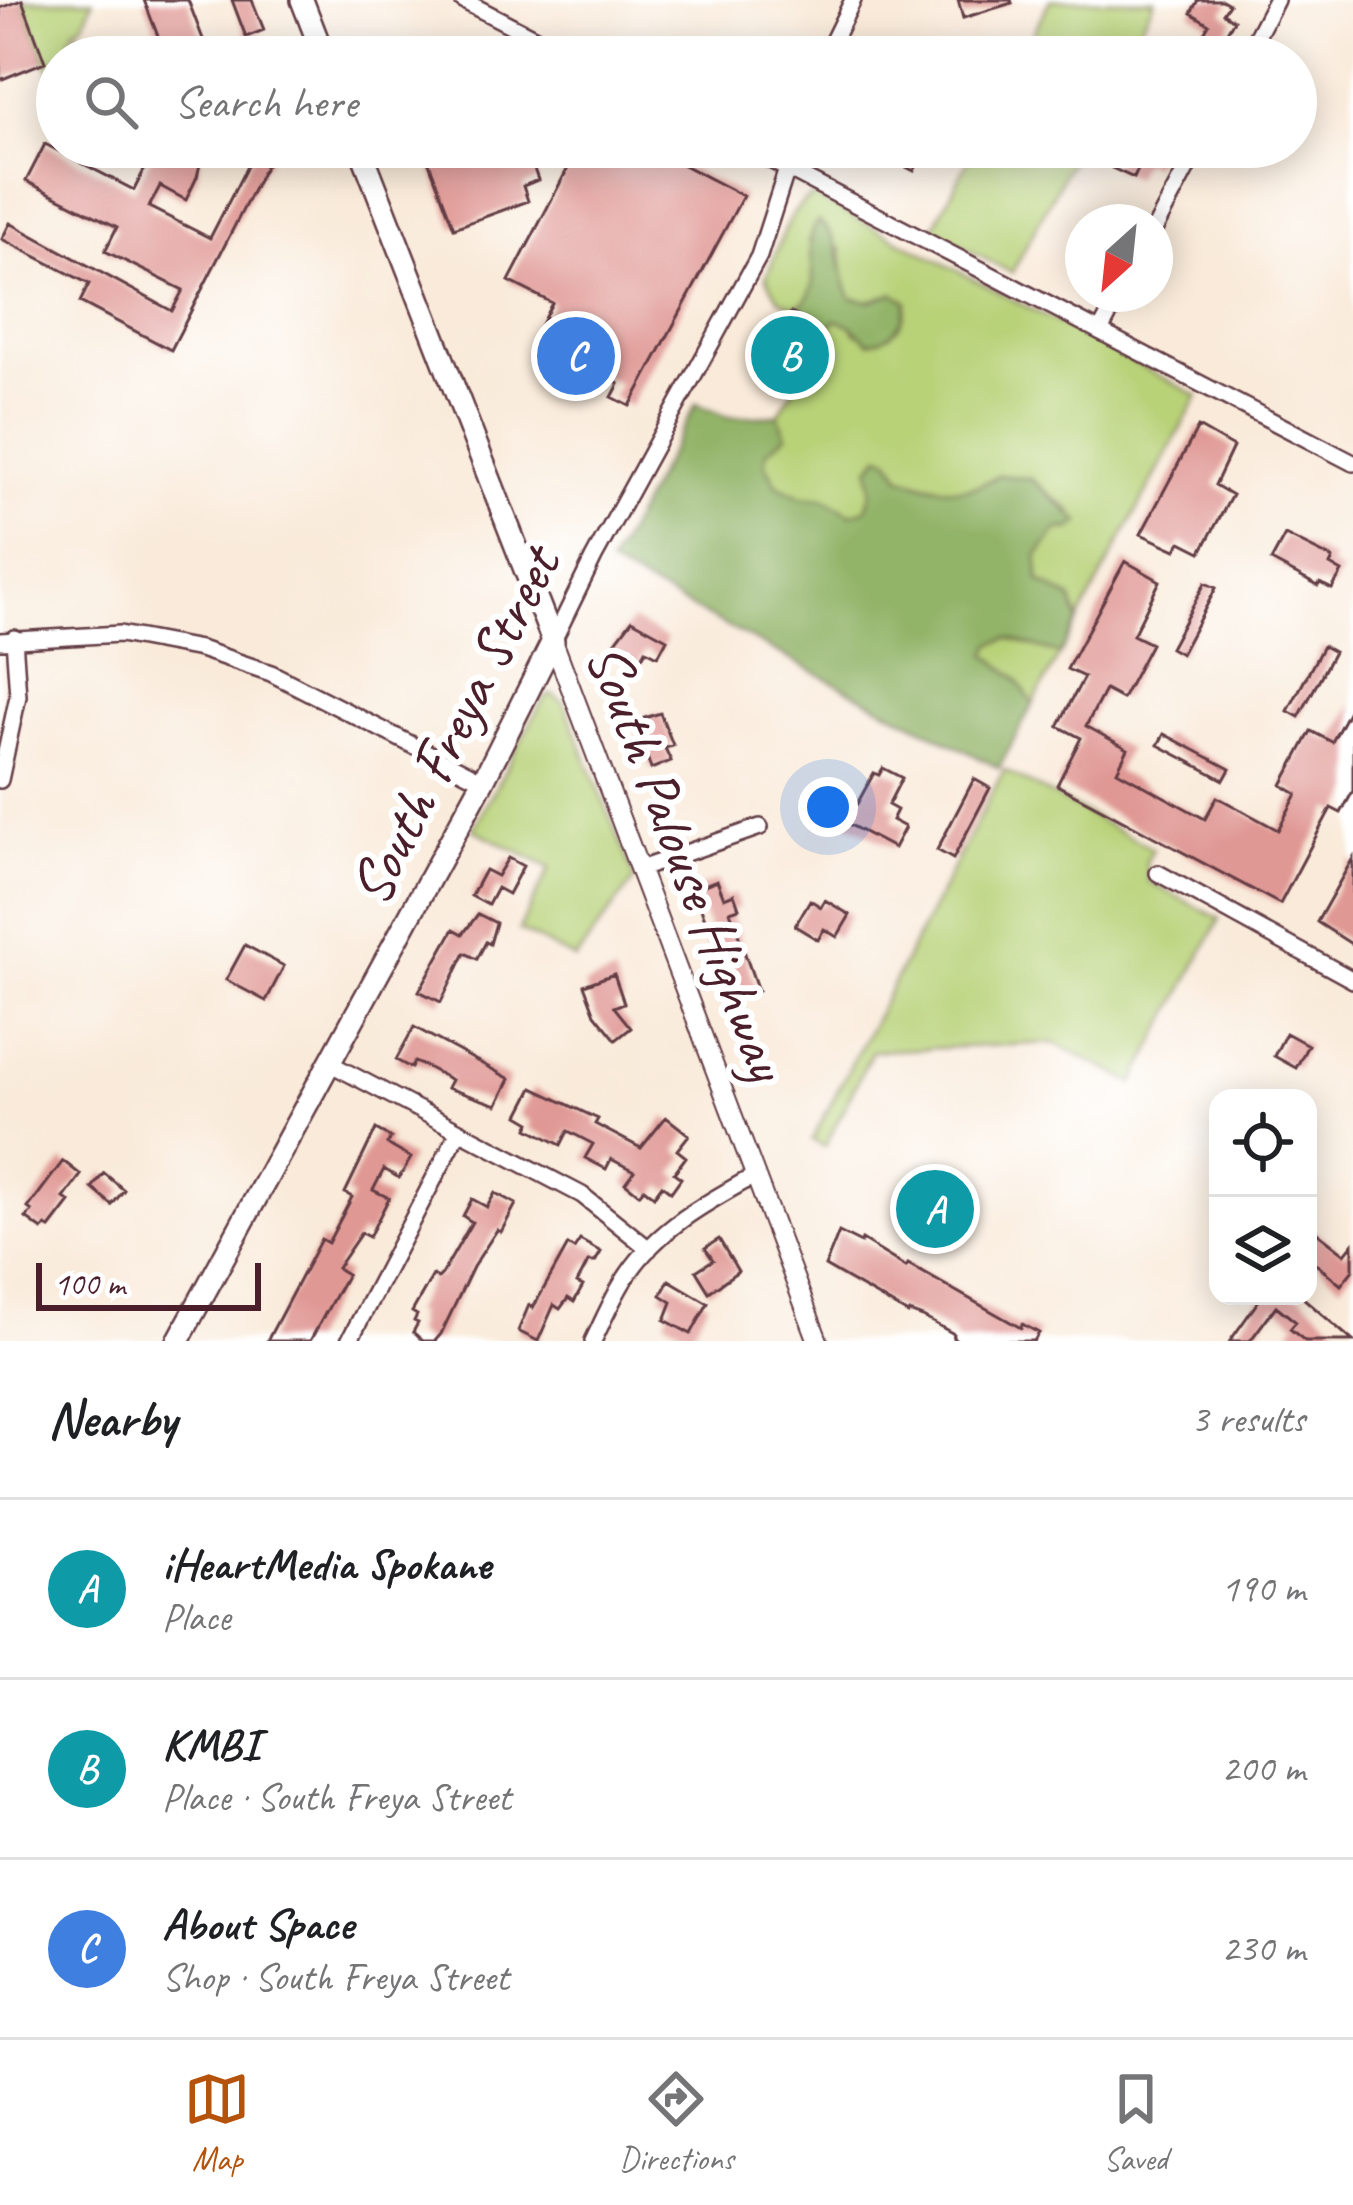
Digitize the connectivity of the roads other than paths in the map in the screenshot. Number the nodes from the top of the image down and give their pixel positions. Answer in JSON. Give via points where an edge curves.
{"nodes":[{"id":1,"x":302,"y":0,"type":"edge"},
{"id":2,"x":462,"y":0,"type":"edge"},
{"id":3,"x":854,"y":0,"type":"edge"},
{"id":4,"x":1276,"y":0,"type":"edge"},
{"id":5,"x":316,"y":36,"type":"edge"},
{"id":6,"x":531,"y":36,"type":"edge"},
{"id":7,"x":836,"y":36,"type":"edge"},
{"id":8,"x":1257,"y":36,"type":"edge"},
{"id":9,"x":368,"y":168,"type":"edge"},
{"id":10,"x":785,"y":168,"type":"edge"},
{"id":11,"x":1187,"y":168,"type":"edge"},
{"id":12,"x":789,"y":170,"type":"junction"},
{"id":13,"x":1168,"y":204,"type":"edge"},
{"id":14,"x":1110,"y":312,"type":"edge"},
{"id":15,"x":1100,"y":331,"type":"junction"},
{"id":16,"x":1353,"y":463,"type":"edge"},
{"id":17,"x":7,"y":640,"type":"edge"},
{"id":18,"x":553,"y":640,"type":"junction"},
{"id":19,"x":0,"y":779,"type":"edge"},
{"id":20,"x":483,"y":781,"type":"junction"},
{"id":21,"x":760,"y":827,"type":"dead end"},
{"id":22,"x":640,"y":868,"type":"junction"},
{"id":23,"x":1159,"y":873,"type":"dead end"},
{"id":24,"x":1353,"y":980,"type":"edge"},
{"id":25,"x":331,"y":1064,"type":"junction"},
{"id":26,"x":459,"y":1131,"type":"junction"},
{"id":27,"x":754,"y":1176,"type":"junction"},
{"id":28,"x":649,"y":1249,"type":"junction"},
{"id":29,"x":178,"y":1341,"type":"edge"},
{"id":30,"x":349,"y":1341,"type":"edge"},
{"id":31,"x":593,"y":1341,"type":"edge"},
{"id":32,"x":818,"y":1341,"type":"edge"}],
"edges":[{"from":1,"to":5,"type":"main road"},
{"from":2,"to":6,"type":"street"},
{"from":3,"to":7,"type":"street"},
{"from":4,"to":8,"type":"street"},
{"from":9,"to":18,"type":"main road","name":"South Palouse Highway"},
{"from":10,"to":12,"type":"street"},
{"from":11,"to":13,"type":"street"},
{"from":12,"to":15,"type":"street"},
{"from":12,"to":18,"type":"street","name":"South Freya Street","via":[[759,256]]},
{"from":14,"to":15,"type":"street"},
{"from":15,"to":16,"type":"street"},
{"from":17,"to":19,"type":"street","via":[[18,696]]},
{"from":17,"to":20,"type":"street","via":[[120,634],[200,649],[271,673]]},
{"from":18,"to":20,"type":"main road","name":"South Freya Street"},
{"from":18,"to":22,"type":"street","name":"South Palouse Highway"},
{"from":20,"to":25,"type":"main road","name":"South Freya Street"},
{"from":21,"to":22,"type":"street"},
{"from":22,"to":27,"type":"street","name":"South Palouse Highway"},
{"from":23,"to":24,"type":"street"},
{"from":25,"to":26,"type":"street"},
{"from":25,"to":29,"type":"main road","name":"South Freya Street"},
{"from":26,"to":28,"type":"street","via":[[582,1195]]},
{"from":26,"to":30,"type":"street"},
{"from":27,"to":28,"type":"street","via":[[672,1225]]},
{"from":27,"to":32,"type":"street","name":"South Palouse Highway"},
{"from":28,"to":31,"type":"street"}]}
